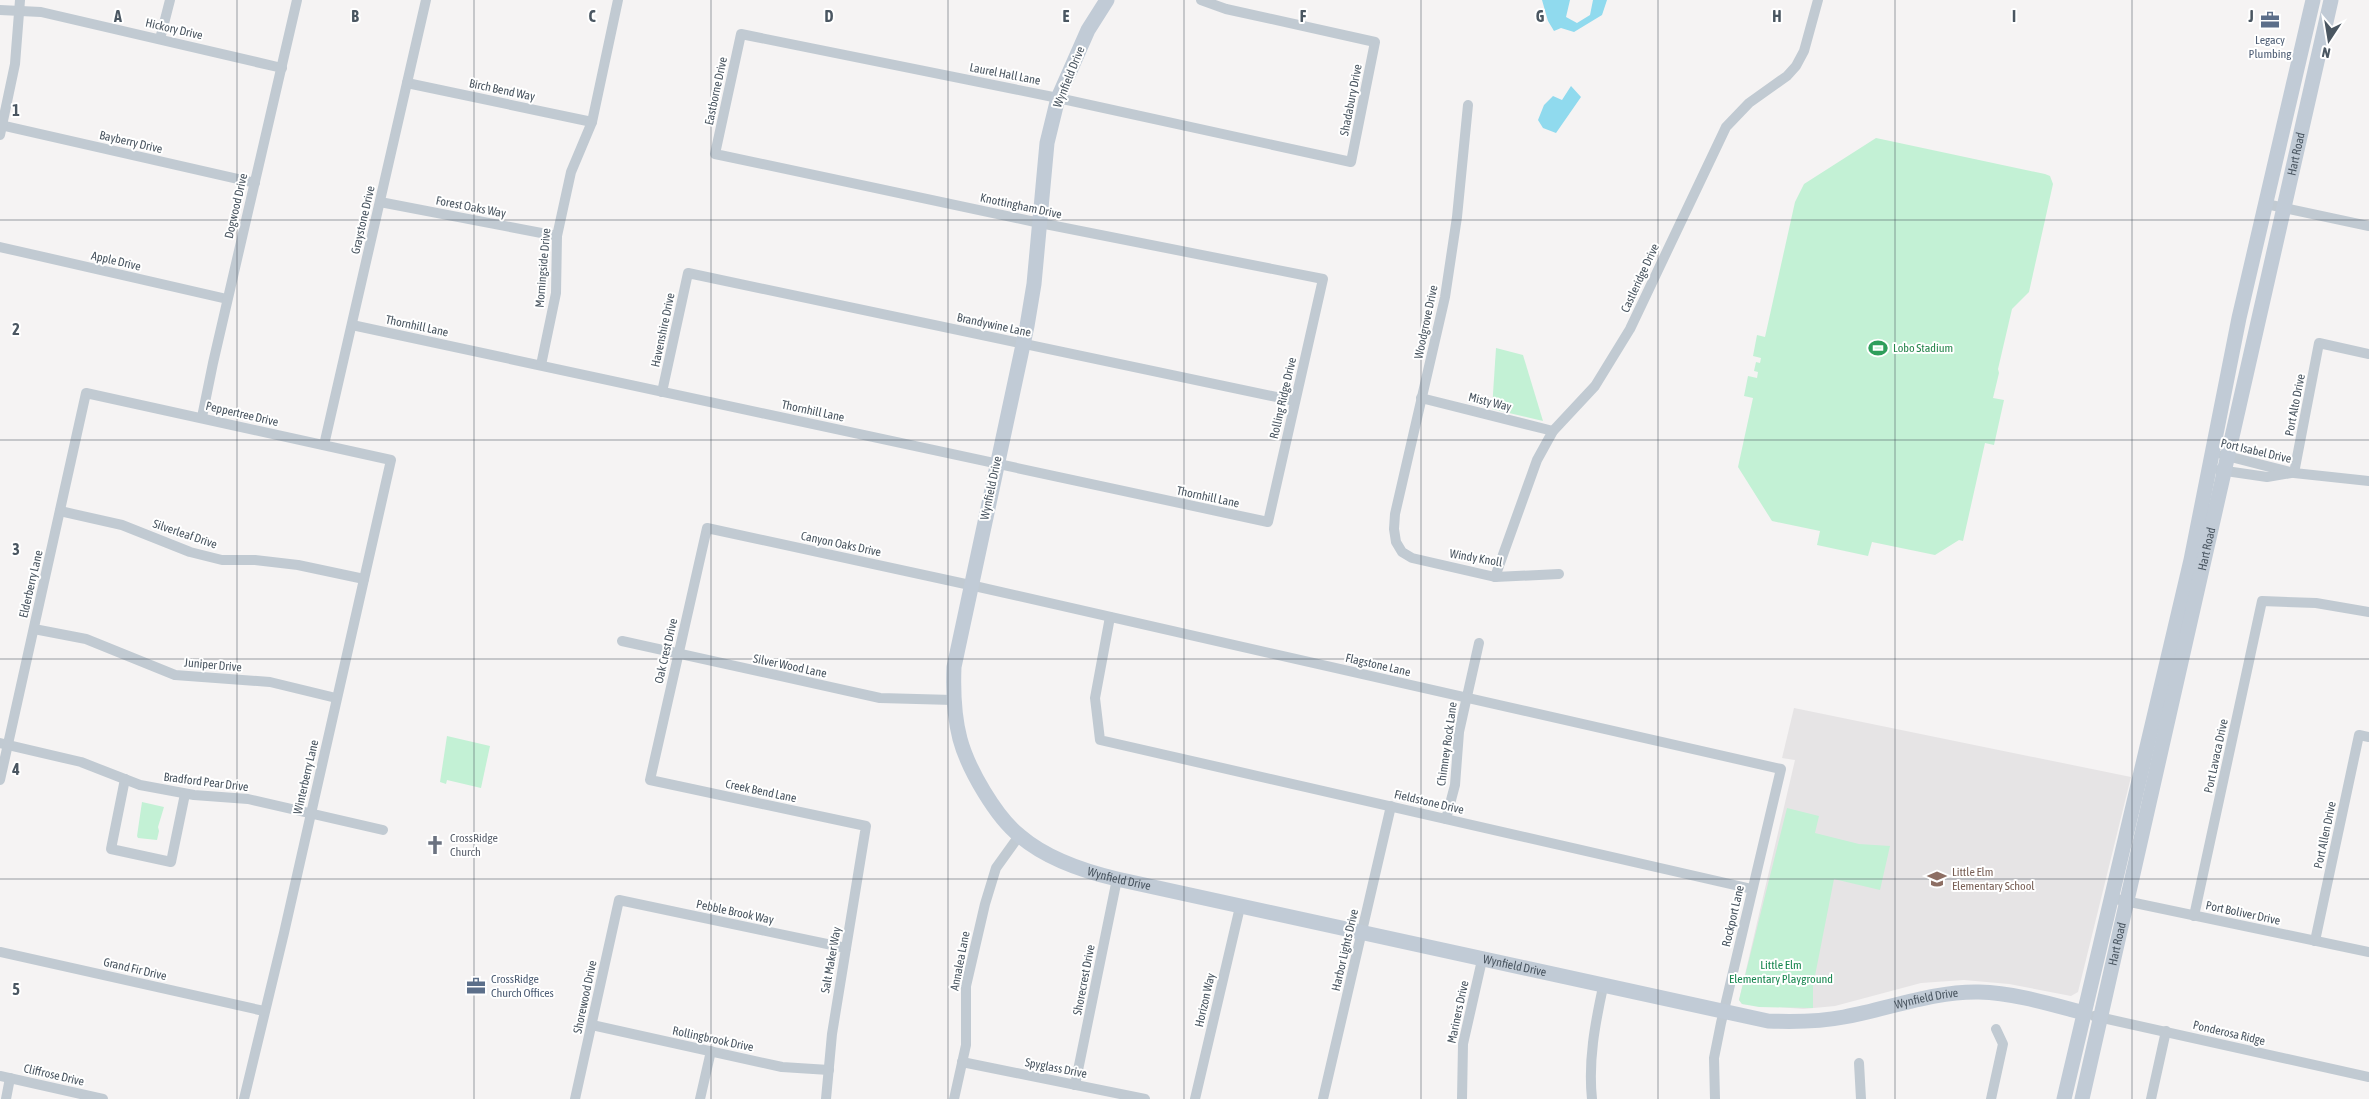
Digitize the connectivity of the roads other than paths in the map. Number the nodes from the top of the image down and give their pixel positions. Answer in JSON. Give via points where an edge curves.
{"nodes":[{"id":1,"x":170,"y":0,"type":"edge"},
{"id":2,"x":297,"y":0,"type":"edge"},
{"id":3,"x":426,"y":0,"type":"edge"},
{"id":4,"x":618,"y":0,"type":"edge"},
{"id":5,"x":1201,"y":0,"type":"edge"},
{"id":6,"x":1818,"y":0,"type":"edge"},
{"id":7,"x":2312,"y":0,"type":"edge"},
{"id":8,"x":2331,"y":0,"type":"edge"},
{"id":9,"x":1103,"y":1,"type":"edge"},
{"id":10,"x":20,"y":5,"type":"edge"},
{"id":11,"x":0,"y":10,"type":"edge"},
{"id":12,"x":741,"y":34,"type":"joint"},
{"id":13,"x":160,"y":38,"type":"junction"},
{"id":14,"x":282,"y":68,"type":"junction"},
{"id":15,"x":407,"y":83,"type":"junction"},
{"id":16,"x":2291,"y":93,"type":"junction"},
{"id":17,"x":2308,"y":97,"type":"junction"},
{"id":18,"x":1058,"y":98,"type":"junction"},
{"id":19,"x":1468,"y":105,"type":"dead end"},
{"id":20,"x":592,"y":122,"type":"junction"},
{"id":21,"x":1,"y":130,"type":"edge"},
{"id":22,"x":715,"y":154,"type":"joint"},
{"id":23,"x":1351,"y":162,"type":"joint"},
{"id":24,"x":254,"y":183,"type":"junction"},
{"id":25,"x":380,"y":202,"type":"junction"},
{"id":26,"x":2266,"y":204,"type":"junction"},
{"id":27,"x":2283,"y":207,"type":"junction"},
{"id":28,"x":1040,"y":223,"type":"junction"},
{"id":29,"x":2369,"y":226,"type":"edge"},
{"id":30,"x":557,"y":236,"type":"junction"},
{"id":31,"x":0,"y":247,"type":"edge"},
{"id":32,"x":688,"y":273,"type":"joint"},
{"id":33,"x":1323,"y":279,"type":"joint"},
{"id":34,"x":227,"y":299,"type":"junction"},
{"id":35,"x":352,"y":325,"type":"junction"},
{"id":36,"x":1023,"y":343,"type":"junction"},
{"id":37,"x":2369,"y":354,"type":"edge"},
{"id":38,"x":541,"y":365,"type":"junction"},
{"id":39,"x":662,"y":392,"type":"junction"},
{"id":40,"x":86,"y":393,"type":"joint"},
{"id":41,"x":1421,"y":398,"type":"junction"},
{"id":42,"x":1295,"y":400,"type":"junction"},
{"id":43,"x":202,"y":417,"type":"junction"},
{"id":44,"x":1553,"y":431,"type":"junction"},
{"id":45,"x":324,"y":445,"type":"junction"},
{"id":46,"x":391,"y":460,"type":"joint"},
{"id":47,"x":2210,"y":460,"type":"junction"},
{"id":48,"x":2226,"y":463,"type":"junction"},
{"id":49,"x":997,"y":464,"type":"junction"},
{"id":50,"x":2294,"y":473,"type":"junction"},
{"id":51,"x":2369,"y":481,"type":"edge"},
{"id":52,"x":60,"y":511,"type":"junction"},
{"id":53,"x":1268,"y":522,"type":"joint"},
{"id":54,"x":707,"y":528,"type":"joint"},
{"id":55,"x":1396,"y":542,"type":"joint"},
{"id":56,"x":1559,"y":574,"type":"dead end"},
{"id":57,"x":1495,"y":577,"type":"junction"},
{"id":58,"x":364,"y":579,"type":"junction"},
{"id":59,"x":970,"y":585,"type":"junction"},
{"id":60,"x":2369,"y":612,"type":"edge"},
{"id":61,"x":1110,"y":617,"type":"junction"},
{"id":62,"x":34,"y":630,"type":"junction"},
{"id":63,"x":622,"y":641,"type":"dead end"},
{"id":64,"x":1479,"y":643,"type":"dead end"},
{"id":65,"x":679,"y":654,"type":"junction"},
{"id":66,"x":2167,"y":689,"type":"junction"},
{"id":67,"x":1466,"y":697,"type":"junction"},
{"id":68,"x":336,"y":698,"type":"junction"},
{"id":69,"x":953,"y":700,"type":"junction"},
{"id":70,"x":2364,"y":736,"type":"edge"},
{"id":71,"x":4,"y":744,"type":"edge"},
{"id":72,"x":1781,"y":769,"type":"joint"},
{"id":73,"x":0,"y":780,"type":"edge"},
{"id":74,"x":125,"y":780,"type":"junction"},
{"id":75,"x":650,"y":780,"type":"joint"},
{"id":76,"x":185,"y":794,"type":"junction"},
{"id":77,"x":1391,"y":806,"type":"junction"},
{"id":78,"x":310,"y":813,"type":"junction"},
{"id":79,"x":1446,"y":819,"type":"junction"},
{"id":80,"x":866,"y":826,"type":"joint"},
{"id":81,"x":383,"y":830,"type":"dead end"},
{"id":82,"x":1019,"y":836,"type":"junction"},
{"id":83,"x":1116,"y":880,"type":"junction"},
{"id":84,"x":1752,"y":889,"type":"junction"},
{"id":85,"x":619,"y":900,"type":"joint"},
{"id":86,"x":2118,"y":900,"type":"junction"},
{"id":87,"x":1240,"y":907,"type":"junction"},
{"id":88,"x":2194,"y":916,"type":"junction"},
{"id":89,"x":1361,"y":933,"type":"junction"},
{"id":90,"x":2315,"y":941,"type":"junction"},
{"id":91,"x":846,"y":948,"type":"junction"},
{"id":92,"x":0,"y":952,"type":"edge"},
{"id":93,"x":2369,"y":952,"type":"edge"},
{"id":94,"x":1482,"y":960,"type":"junction"},
{"id":95,"x":1603,"y":987,"type":"junction"},
{"id":96,"x":264,"y":1011,"type":"junction"},
{"id":97,"x":1723,"y":1013,"type":"junction"},
{"id":98,"x":2084,"y":1013,"type":"junction"},
{"id":99,"x":2100,"y":1017,"type":"junction"},
{"id":100,"x":592,"y":1025,"type":"junction"},
{"id":101,"x":1996,"y":1029,"type":"dead end"},
{"id":102,"x":2166,"y":1031,"type":"junction"},
{"id":103,"x":711,"y":1052,"type":"junction"},
{"id":104,"x":962,"y":1062,"type":"junction"},
{"id":105,"x":1858,"y":1062,"type":"dead end"},
{"id":106,"x":829,"y":1070,"type":"junction"},
{"id":107,"x":5,"y":1077,"type":"edge"},
{"id":108,"x":2369,"y":1077,"type":"edge"},
{"id":109,"x":1075,"y":1085,"type":"junction"},
{"id":110,"x":6,"y":1099,"type":"edge"},
{"id":111,"x":103,"y":1099,"type":"edge"},
{"id":112,"x":244,"y":1099,"type":"edge"},
{"id":113,"x":575,"y":1099,"type":"edge"},
{"id":114,"x":700,"y":1099,"type":"edge"},
{"id":115,"x":826,"y":1099,"type":"edge"},
{"id":116,"x":954,"y":1099,"type":"edge"},
{"id":117,"x":1145,"y":1099,"type":"edge"},
{"id":118,"x":1195,"y":1099,"type":"edge"},
{"id":119,"x":1323,"y":1099,"type":"edge"},
{"id":120,"x":1462,"y":1099,"type":"edge"},
{"id":121,"x":1592,"y":1099,"type":"edge"},
{"id":122,"x":1715,"y":1099,"type":"edge"},
{"id":123,"x":1862,"y":1099,"type":"edge"},
{"id":124,"x":1991,"y":1099,"type":"edge"},
{"id":125,"x":2064,"y":1099,"type":"edge"},
{"id":126,"x":2082,"y":1099,"type":"edge"},
{"id":127,"x":2151,"y":1099,"type":"edge"}],
"edges":[{"from":1,"to":13,"type":"street"},
{"from":2,"to":14,"type":"street","name":"Dogwood Drive"},
{"from":3,"to":15,"type":"street","name":"Graystone Drive"},
{"from":4,"to":20,"type":"street","name":"Morningside Drive"},
{"from":5,"to":23,"type":"street","name":"Shadabury Drive","via":[[1226,9],[1374,42]]},
{"from":6,"to":44,"type":"street","name":"Castleridge Drive","via":[[1804,51],[1796,66],[1726,127],[1630,329],[1595,386]]},
{"from":7,"to":16,"type":"street","name":"Hart Road"},
{"from":8,"to":17,"type":"street","name":"Hart Road"},
{"from":9,"to":18,"type":"street","name":"Wynfield Drive"},
{"from":10,"to":11,"type":"street","name":"Hickory Drive"},
{"from":10,"to":13,"type":"street","name":"Hickory Drive"},
{"from":10,"to":21,"type":"street","via":[[15,64]]},
{"from":12,"to":18,"type":"street","name":"Laurel Hall Lane"},
{"from":12,"to":22,"type":"street","name":"Eastborne Drive"},
{"from":13,"to":14,"type":"street","name":"Hickory Drive"},
{"from":14,"to":24,"type":"street","name":"Dogwood Drive"},
{"from":15,"to":20,"type":"street","name":"Birch Bend Way"},
{"from":15,"to":25,"type":"street","name":"Graystone Drive"},
{"from":16,"to":17,"type":"street"},
{"from":16,"to":26,"type":"street","name":"Hart Road"},
{"from":17,"to":27,"type":"street","name":"Hart Road"},
{"from":18,"to":23,"type":"street","name":"Laurel Hall Lane"},
{"from":18,"to":28,"type":"street","name":"Wynfield Drive","via":[[1047,143]]},
{"from":19,"to":41,"type":"street","name":"Woodgrove Drive","via":[[1453,248]]},
{"from":20,"to":30,"type":"street","name":"Morningside Drive","via":[[571,172]]},
{"from":21,"to":24,"type":"street","name":"Bayberry Drive"},
{"from":22,"to":28,"type":"street","name":"Knottingham Drive"},
{"from":24,"to":34,"type":"street","name":"Dogwood Drive"},
{"from":25,"to":30,"type":"street","name":"Forest Oaks Way"},
{"from":25,"to":35,"type":"street","name":"Graystone Drive"},
{"from":26,"to":27,"type":"street"},
{"from":26,"to":47,"type":"street","name":"Hart Road"},
{"from":27,"to":29,"type":"street"},
{"from":27,"to":48,"type":"street","name":"Hart Road"},
{"from":28,"to":33,"type":"street","name":"Knottingham Drive"},
{"from":28,"to":36,"type":"street","name":"Wynfield Drive","via":[[1034,284]]},
{"from":30,"to":38,"type":"street","name":"Morningside Drive","via":[[556,294]]},
{"from":31,"to":34,"type":"street","name":"Apple Drive"},
{"from":32,"to":36,"type":"street","name":"Brandywine Lane"},
{"from":32,"to":39,"type":"street","name":"Havenshire Drive"},
{"from":33,"to":42,"type":"street","name":"Rolling Ridge Drive"},
{"from":34,"to":43,"type":"street","name":"Dogwood Drive"},
{"from":35,"to":38,"type":"street","name":"Thornhill Lane"},
{"from":35,"to":45,"type":"street","name":"Graystone Drive"},
{"from":36,"to":42,"type":"street","name":"Brandywine Lane"},
{"from":36,"to":49,"type":"street","name":"Wynfield Drive"},
{"from":37,"to":50,"type":"street","name":"Port Alto Drive","via":[[2320,343]]},
{"from":38,"to":39,"type":"street","name":"Thornhill Lane"},
{"from":39,"to":49,"type":"street","name":"Thornhill Lane"},
{"from":40,"to":43,"type":"street","name":"Peppertree Drive"},
{"from":40,"to":52,"type":"street","name":"Elderberry Lane"},
{"from":41,"to":44,"type":"street","name":"Misty Way"},
{"from":41,"to":55,"type":"street","name":"Woodgrove Drive","via":[[1395,514]]},
{"from":42,"to":53,"type":"street","name":"Rolling Ridge Drive"},
{"from":43,"to":45,"type":"street","name":"Peppertree Drive"},
{"from":44,"to":57,"type":"street","name":"Castleridge Drive","via":[[1532,471]]},
{"from":45,"to":46,"type":"street","name":"Peppertree Drive"},
{"from":46,"to":58,"type":"street","name":"Winterberry Lane"},
{"from":47,"to":48,"type":"street","name":"Port Isabel Drive"},
{"from":47,"to":48,"type":"street","name":"Port Isabel Drive"},
{"from":47,"to":66,"type":"street","name":"Hart Road"},
{"from":48,"to":50,"type":"street","name":"Port Isabel Drive"},
{"from":48,"to":50,"type":"street","name":"Port Isabel Drive","via":[[2267,478]]},
{"from":48,"to":66,"type":"street","name":"Hart Road"},
{"from":49,"to":53,"type":"street","name":"Thornhill Lane"},
{"from":49,"to":59,"type":"street","name":"Wynfield Drive"},
{"from":50,"to":51,"type":"street","name":"Port Isabel Drive"},
{"from":52,"to":58,"type":"street","name":"Silverleaf Drive","via":[[122,525],[190,552],[222,560],[298,565]]},
{"from":52,"to":62,"type":"street","name":"Elderberry Lane"},
{"from":54,"to":59,"type":"street","name":"Canyon Oaks Drive"},
{"from":54,"to":65,"type":"street","name":"Oak Crest Drive"},
{"from":55,"to":57,"type":"street","name":"Windy Knoll","via":[[1402,552],[1412,558]]},
{"from":56,"to":57,"type":"street","name":"Windy Knoll"},
{"from":58,"to":68,"type":"street","name":"Winterberry Lane"},
{"from":59,"to":61,"type":"street","name":"Flagstone Lane"},
{"from":59,"to":69,"type":"street","name":"Wynfield Drive","via":[[954,667]]},
{"from":60,"to":88,"type":"street","name":"Port Lavaca Drive","via":[[2316,603],[2262,601]]},
{"from":61,"to":67,"type":"street","name":"Flagstone Lane"},
{"from":61,"to":77,"type":"street","name":"Fieldstone Drive","via":[[1095,698],[1100,740]]},
{"from":62,"to":68,"type":"street","name":"Juniper Drive","via":[[86,639],[175,675],[270,682]]},
{"from":62,"to":71,"type":"street","name":"Elderberry Lane"},
{"from":63,"to":65,"type":"street","name":"Silver Wood Lane"},
{"from":64,"to":67,"type":"street","name":"Chimney Rock Lane"},
{"from":65,"to":69,"type":"street","name":"Silver Wood Lane","via":[[880,698]]},
{"from":65,"to":75,"type":"street","name":"Oak Crest Drive"},
{"from":66,"to":86,"type":"street","name":"Hart Road"},
{"from":67,"to":72,"type":"street","name":"Flagstone Lane"},
{"from":67,"to":79,"type":"street","name":"Chimney Rock Lane","via":[[1459,732],[1455,785]]},
{"from":68,"to":78,"type":"street","name":"Winterberry Lane"},
{"from":69,"to":82,"type":"street","name":"Wynfield Drive","via":[[960,740],[977,779],[998,812]]},
{"from":70,"to":90,"type":"street","name":"Port Allen Drive"},
{"from":71,"to":73,"type":"street","name":"Elderberry Lane"},
{"from":71,"to":74,"type":"street","name":"Bradford Pear Drive","via":[[81,762]]},
{"from":72,"to":84,"type":"street","name":"Rockport Lane"},
{"from":74,"to":76,"type":"street","name":"Bradford Pear Drive"},
{"from":74,"to":76,"type":"street","via":[[111,849],[171,862]]},
{"from":75,"to":80,"type":"street","name":"Creek Bend Lane"},
{"from":76,"to":78,"type":"street","name":"Bradford Pear Drive","via":[[248,799]]},
{"from":77,"to":79,"type":"street","name":"Fieldstone Drive"},
{"from":77,"to":89,"type":"street","name":"Harbor Lights Drive"},
{"from":78,"to":81,"type":"street","name":"Bradford Pear Drive"},
{"from":78,"to":96,"type":"street","name":"Winterberry Lane"},
{"from":79,"to":84,"type":"street","name":"Fieldstone Drive"},
{"from":80,"to":91,"type":"street","name":"Salt Maker Way"},
{"from":82,"to":83,"type":"street","name":"Wynfield Drive","via":[[1056,859]]},
{"from":82,"to":104,"type":"street","name":"Annalea Lane","via":[[996,868],[985,904],[966,986],[966,1044]]},
{"from":83,"to":87,"type":"street","name":"Wynfield Drive"},
{"from":83,"to":109,"type":"street","name":"Shorecrest Drive"},
{"from":84,"to":97,"type":"street","name":"Rockport Lane"},
{"from":85,"to":91,"type":"street","name":"Pebble Brook Way"},
{"from":85,"to":100,"type":"street","name":"Shorewood Drive"},
{"from":86,"to":88,"type":"street","name":"Port Boliver Drive"},
{"from":86,"to":98,"type":"street","name":"Hart Road"},
{"from":86,"to":99,"type":"street","name":"Hart Road"},
{"from":87,"to":89,"type":"street","name":"Wynfield Drive"},
{"from":87,"to":118,"type":"street","name":"Horizon Way"},
{"from":88,"to":90,"type":"street","name":"Port Boliver Drive"},
{"from":89,"to":94,"type":"street","name":"Wynfield Drive"},
{"from":89,"to":119,"type":"street","name":"Harbor Lights Drive"},
{"from":90,"to":93,"type":"street","name":"Port Boliver Drive"},
{"from":91,"to":106,"type":"street","name":"Salt Maker Way"},
{"from":92,"to":96,"type":"street","name":"Grand Fir Drive"},
{"from":94,"to":95,"type":"street","name":"Wynfield Drive"},
{"from":94,"to":120,"type":"street","name":"Mariners Drive","via":[[1463,1044]]},
{"from":95,"to":97,"type":"street","name":"Wynfield Drive"},
{"from":95,"to":121,"type":"street","via":[[1594,1029],[1590,1080]]},
{"from":96,"to":112,"type":"street","name":"Winterberry Lane"},
{"from":97,"to":98,"type":"street","name":"Wynfield Drive","via":[[1768,1021],[1810,1022],[1936,996],[1978,992],[2024,997]]},
{"from":97,"to":122,"type":"street","name":"Rockport Lane","via":[[1714,1058]]},
{"from":98,"to":99,"type":"street","name":"Ponderosa Ridge"},
{"from":98,"to":125,"type":"street","name":"Hart Road"},
{"from":99,"to":102,"type":"street","name":"Ponderosa Ridge"},
{"from":99,"to":126,"type":"street","name":"Hart Road"},
{"from":100,"to":103,"type":"street","name":"Rollingbrook Drive"},
{"from":100,"to":113,"type":"street","name":"Shorewood Drive"},
{"from":101,"to":124,"type":"street","via":[[2003,1044]]},
{"from":102,"to":108,"type":"street","name":"Ponderosa Ridge"},
{"from":102,"to":127,"type":"street"},
{"from":103,"to":106,"type":"street","name":"Rollingbrook Drive","via":[[782,1067]]},
{"from":103,"to":114,"type":"street"},
{"from":104,"to":109,"type":"street","name":"Spyglass Drive"},
{"from":104,"to":116,"type":"street","name":"Annalea Lane"},
{"from":105,"to":123,"type":"street"},
{"from":106,"to":115,"type":"street","name":"Salt Maker Way"},
{"from":107,"to":110,"type":"street"},
{"from":107,"to":111,"type":"street","name":"Cliffrose Drive"},
{"from":109,"to":117,"type":"street","name":"Spyglass Drive"}]}
